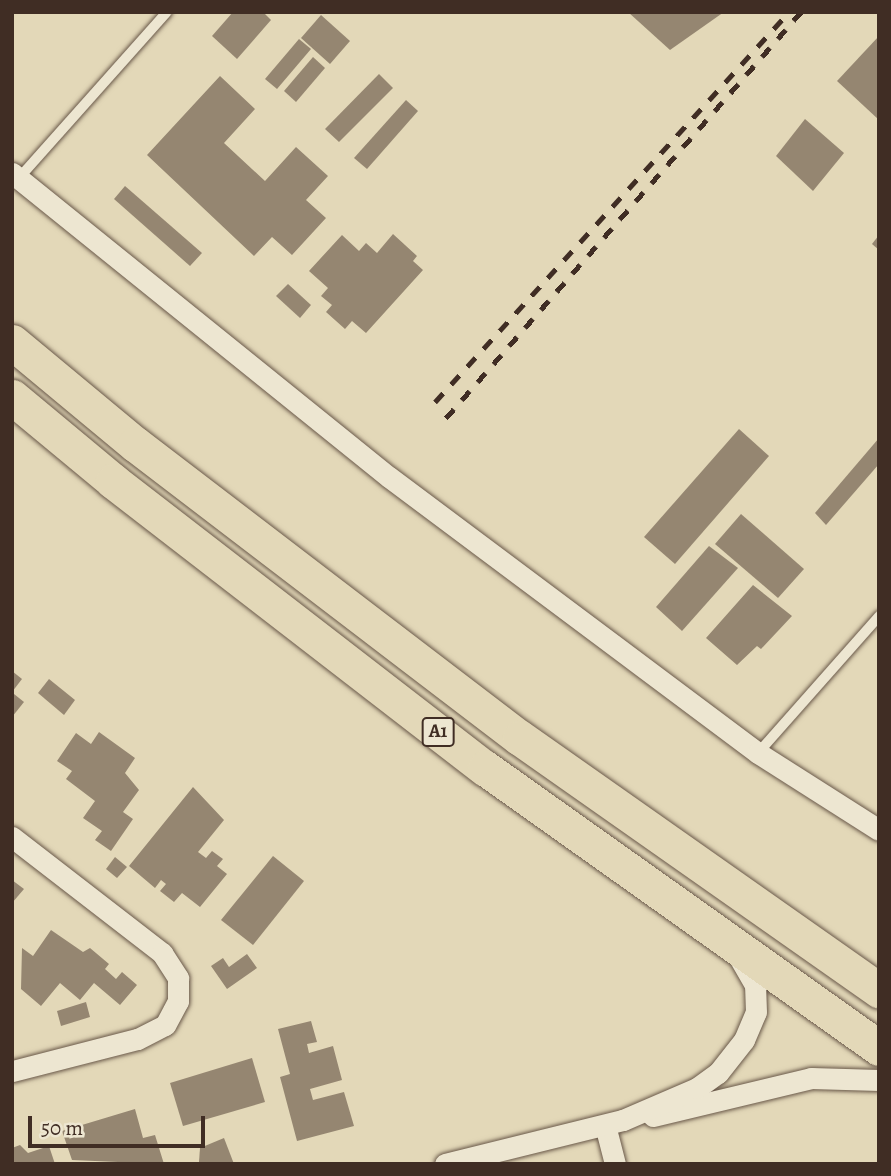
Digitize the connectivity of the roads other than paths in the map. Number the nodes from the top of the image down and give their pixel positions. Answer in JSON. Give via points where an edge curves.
{"nodes":[{"id":1,"x":167,"y":12,"type":"edge"},
{"id":2,"x":16,"y":176,"type":"edge"},
{"id":3,"x":12,"y":342,"type":"edge"},
{"id":4,"x":12,"y":397,"type":"edge"},
{"id":5,"x":879,"y":616,"type":"edge"},
{"id":6,"x":758,"y":752,"type":"junction"},
{"id":7,"x":879,"y":830,"type":"edge"},
{"id":8,"x":12,"y":837,"type":"edge"},
{"id":9,"x":735,"y":950,"type":"junction"},
{"id":10,"x":879,"y":990,"type":"edge"},
{"id":11,"x":879,"y":1048,"type":"edge"},
{"id":12,"x":12,"y":1071,"type":"edge"},
{"id":13,"x":879,"y":1080,"type":"edge"},
{"id":14,"x":614,"y":1122,"type":"junction"},
{"id":15,"x":445,"y":1164,"type":"edge"},
{"id":16,"x":615,"y":1164,"type":"edge"}],
"edges":[{"from":1,"to":2,"type":"lane"},
{"from":2,"to":6,"type":"street","via":[[389,477]]},
{"from":3,"to":10,"type":"highway","number":"A1","via":[[135,443],[520,738]]},
{"from":4,"to":9,"type":"highway","number":"A1","via":[[113,481],[485,768]]},
{"from":5,"to":6,"type":"lane"},
{"from":6,"to":7,"type":"street"},
{"from":8,"to":12,"type":"street","via":[[162,953],[178,978],[178,1002],[164,1025],[137,1039]]},
{"from":9,"to":11,"type":"highway","number":"A1"},
{"from":9,"to":14,"type":"street","via":[[758,999],[752,1024],[737,1051],[697,1088]]},
{"from":13,"to":14,"type":"street","via":[[811,1078],[682,1111]]},
{"from":14,"to":15,"type":"street"},
{"from":14,"to":16,"type":"street"}]}
